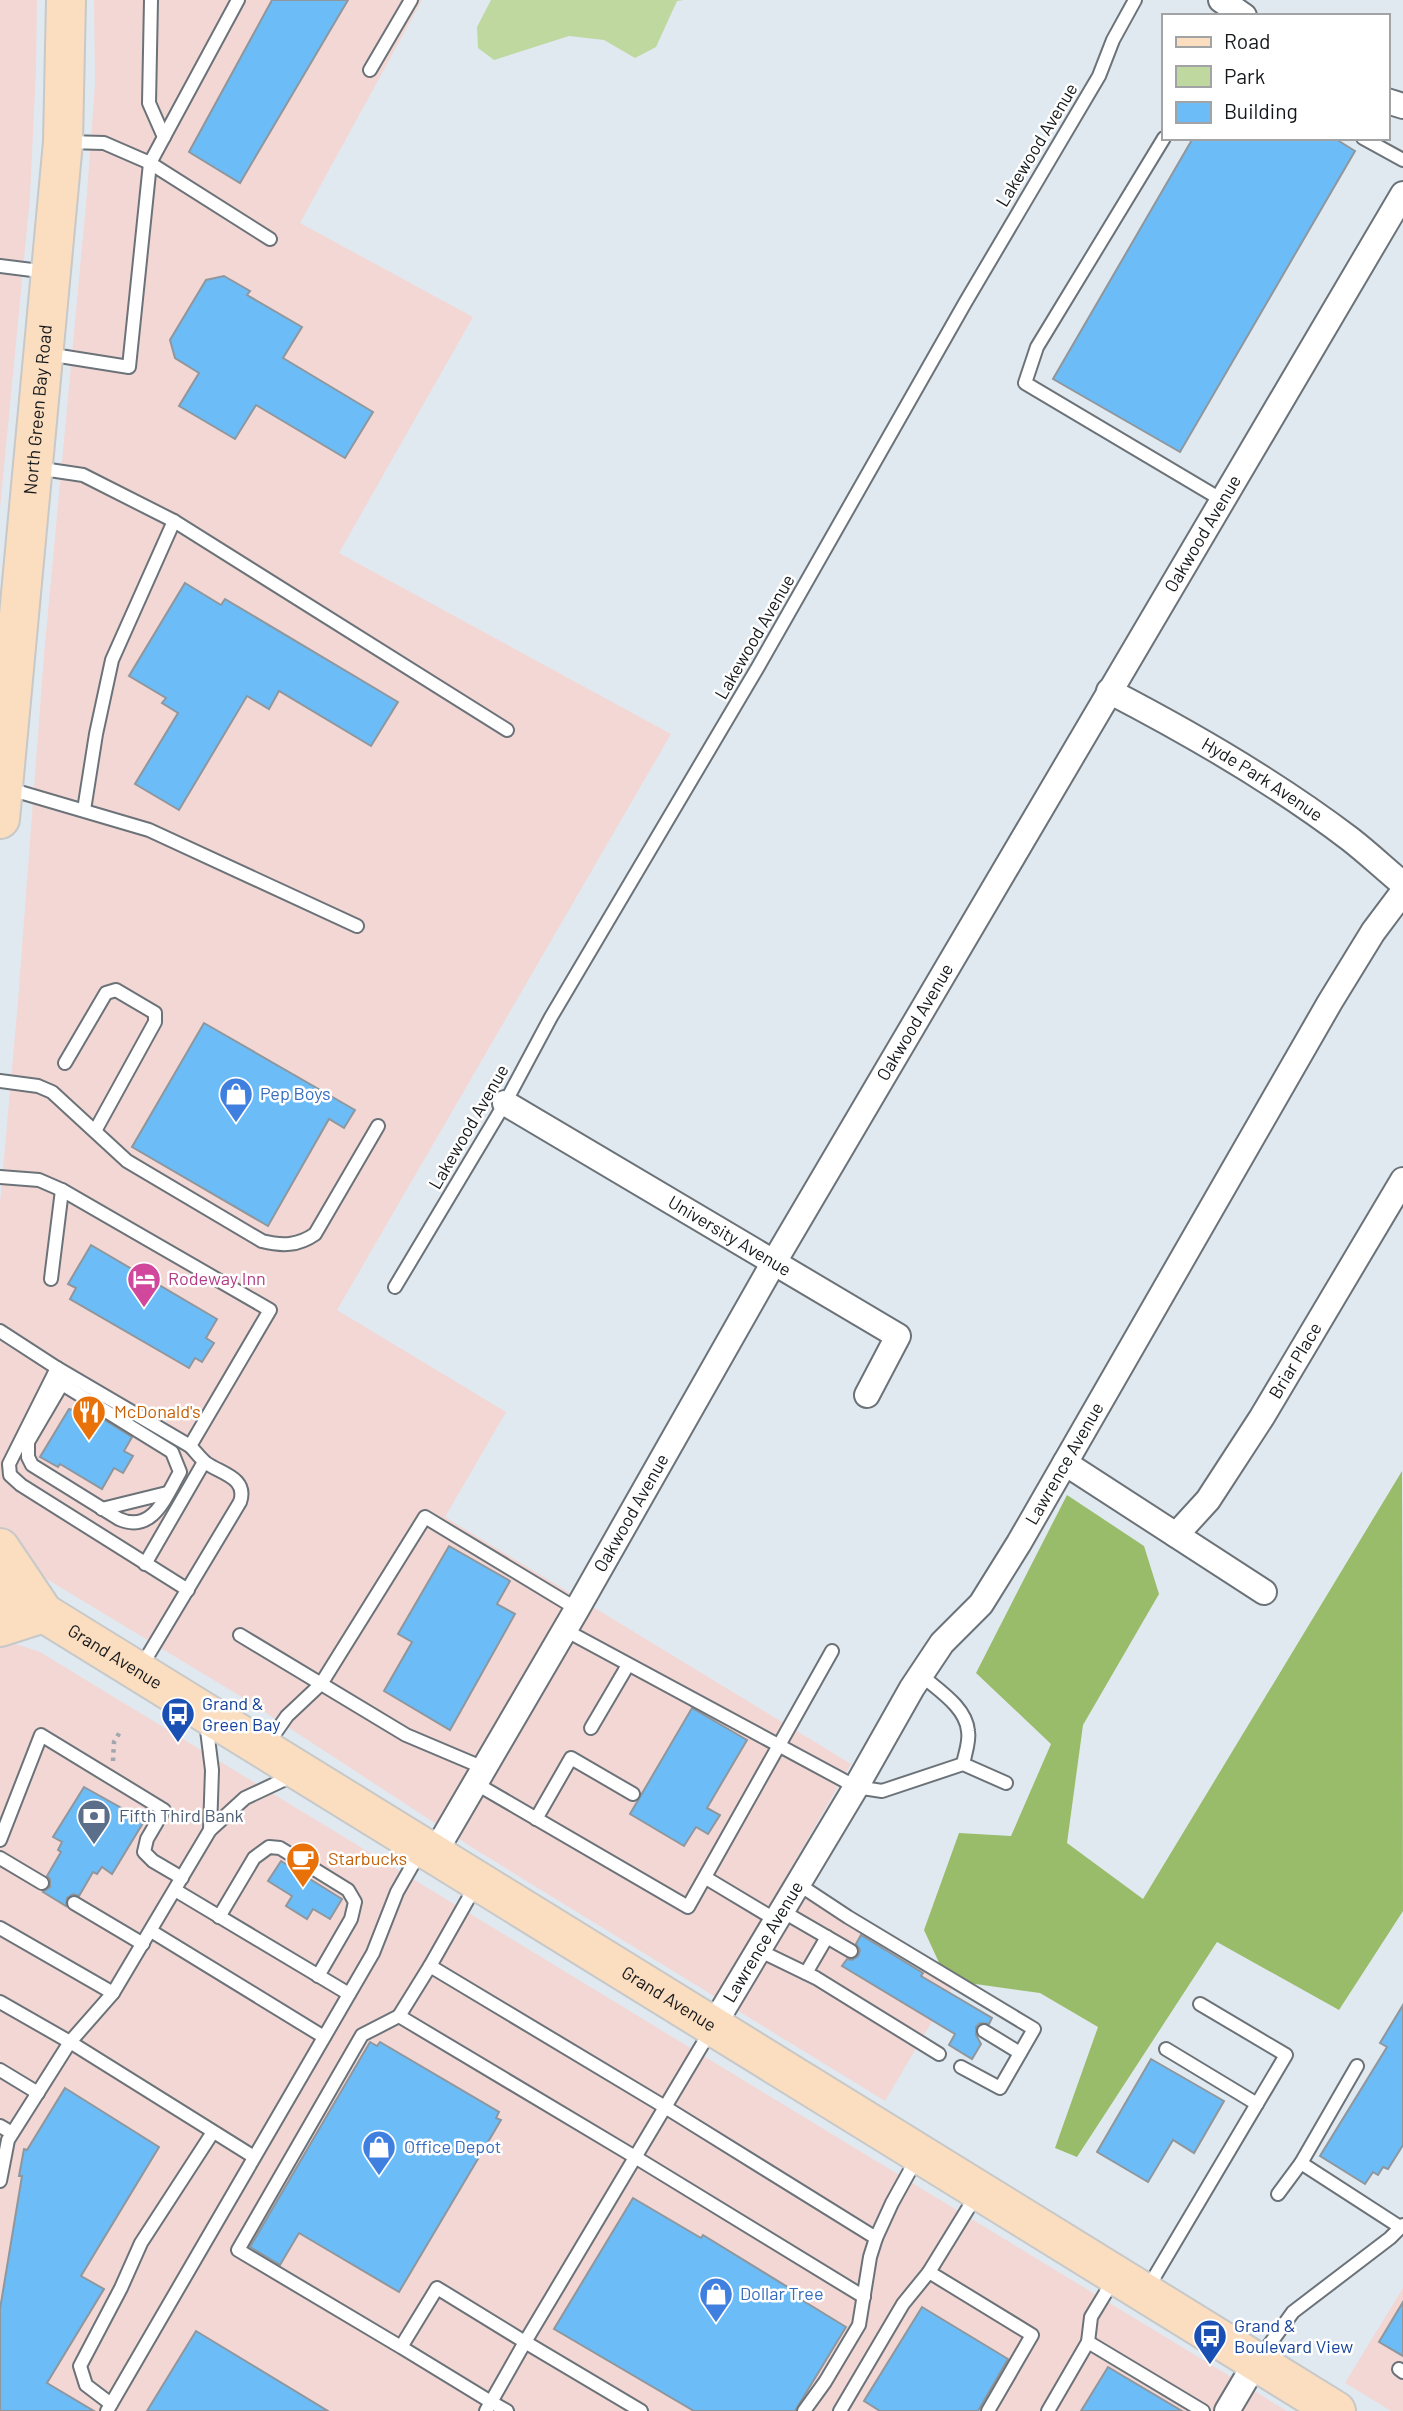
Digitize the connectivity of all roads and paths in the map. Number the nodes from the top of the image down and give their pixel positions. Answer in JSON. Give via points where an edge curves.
{"nodes":[{"id":1,"x":66,"y":0,"type":"edge"},
{"id":2,"x":151,"y":0,"type":"edge"},
{"id":3,"x":238,"y":0,"type":"edge"},
{"id":4,"x":411,"y":0,"type":"edge"},
{"id":5,"x":1135,"y":0,"type":"edge"},
{"id":6,"x":1221,"y":0,"type":"edge"},
{"id":7,"x":1241,"y":14,"type":"edge"},
{"id":8,"x":370,"y":70,"type":"dead end"},
{"id":9,"x":164,"y":137,"type":"junction"},
{"id":10,"x":1163,"y":140,"type":"edge"},
{"id":11,"x":1367,"y":140,"type":"edge"},
{"id":12,"x":63,"y":142,"type":"junction"},
{"id":13,"x":1403,"y":160,"type":"edge"},
{"id":14,"x":150,"y":163,"type":"junction"},
{"id":15,"x":1403,"y":194,"type":"edge"},
{"id":16,"x":271,"y":239,"type":"dead end"},
{"id":17,"x":0,"y":266,"type":"edge"},
{"id":18,"x":51,"y":272,"type":"junction"},
{"id":19,"x":43,"y":353,"type":"junction"},
{"id":20,"x":32,"y":467,"type":"junction"},
{"id":21,"x":1222,"y":500,"type":"junction"},
{"id":22,"x":174,"y":521,"type":"junction"},
{"id":23,"x":11,"y":572,"type":"edge"},
{"id":24,"x":1109,"y":691,"type":"junction"},
{"id":25,"x":507,"y":730,"type":"dead end"},
{"id":26,"x":1,"y":798,"type":"edge"},
{"id":27,"x":84,"y":810,"type":"junction"},
{"id":28,"x":1403,"y":884,"type":"edge"},
{"id":29,"x":1403,"y":892,"type":"edge"},
{"id":30,"x":357,"y":926,"type":"dead end"},
{"id":31,"x":65,"y":1063,"type":"dead end"},
{"id":32,"x":0,"y":1081,"type":"edge"},
{"id":33,"x":505,"y":1103,"type":"junction"},
{"id":34,"x":378,"y":1126,"type":"dead end"},
{"id":35,"x":95,"y":1131,"type":"junction"},
{"id":36,"x":0,"y":1177,"type":"edge"},
{"id":37,"x":1403,"y":1180,"type":"edge"},
{"id":38,"x":62,"y":1190,"type":"junction"},
{"id":39,"x":774,"y":1262,"type":"junction"},
{"id":40,"x":51,"y":1279,"type":"dead end"},
{"id":41,"x":395,"y":1287,"type":"dead end"},
{"id":42,"x":0,"y":1331,"type":"edge"},
{"id":43,"x":57,"y":1368,"type":"junction"},
{"id":44,"x":62,"y":1384,"type":"junction"},
{"id":45,"x":867,"y":1395,"type":"dead end"},
{"id":46,"x":190,"y":1446,"type":"junction"},
{"id":47,"x":204,"y":1462,"type":"junction"},
{"id":48,"x":1066,"y":1463,"type":"junction"},
{"id":49,"x":167,"y":1493,"type":"junction"},
{"id":50,"x":102,"y":1509,"type":"junction"},
{"id":51,"x":1176,"y":1535,"type":"junction"},
{"id":52,"x":0,"y":1548,"type":"edge"},
{"id":53,"x":145,"y":1564,"type":"junction"},
{"id":54,"x":0,"y":1586,"type":"edge"},
{"id":55,"x":188,"y":1590,"type":"junction"},
{"id":56,"x":1264,"y":1592,"type":"dead end"},
{"id":57,"x":44,"y":1614,"type":"junction"},
{"id":58,"x":571,"y":1620,"type":"junction"},
{"id":59,"x":0,"y":1627,"type":"edge"},
{"id":60,"x":240,"y":1635,"type":"dead end"},
{"id":61,"x":832,"y":1651,"type":"dead end"},
{"id":62,"x":628,"y":1665,"type":"junction"},
{"id":63,"x":139,"y":1671,"type":"junction"},
{"id":64,"x":922,"y":1675,"type":"junction"},
{"id":65,"x":321,"y":1684,"type":"junction"},
{"id":66,"x":204,"y":1712,"type":"junction"},
{"id":67,"x":592,"y":1728,"type":"dead end"},
{"id":68,"x":120,"y":1732,"type":"dead end"},
{"id":69,"x":778,"y":1746,"type":"junction"},
{"id":70,"x":264,"y":1749,"type":"junction"},
{"id":71,"x":963,"y":1764,"type":"junction"},
{"id":72,"x":113,"y":1765,"type":"dead end"},
{"id":73,"x":301,"y":1772,"type":"junction"},
{"id":74,"x":480,"y":1776,"type":"junction"},
{"id":75,"x":1006,"y":1783,"type":"dead end"},
{"id":76,"x":856,"y":1787,"type":"junction"},
{"id":77,"x":633,"y":1794,"type":"dead end"},
{"id":78,"x":536,"y":1819,"type":"junction"},
{"id":79,"x":210,"y":1830,"type":"junction"},
{"id":80,"x":0,"y":1840,"type":"edge"},
{"id":81,"x":428,"y":1851,"type":"junction"},
{"id":82,"x":0,"y":1858,"type":"edge"},
{"id":83,"x":182,"y":1878,"type":"junction"},
{"id":84,"x":706,"y":1878,"type":"junction"},
{"id":85,"x":478,"y":1881,"type":"junction"},
{"id":86,"x":42,"y":1883,"type":"dead end"},
{"id":87,"x":798,"y":1884,"type":"junction"},
{"id":88,"x":175,"y":1890,"type":"junction"},
{"id":89,"x":74,"y":1903,"type":"dead end"},
{"id":90,"x":779,"y":1915,"type":"junction"},
{"id":91,"x":219,"y":1917,"type":"junction"},
{"id":92,"x":0,"y":1928,"type":"edge"},
{"id":93,"x":151,"y":1931,"type":"junction"},
{"id":94,"x":828,"y":1937,"type":"junction"},
{"id":95,"x":143,"y":1944,"type":"junction"},
{"id":96,"x":758,"y":1950,"type":"junction"},
{"id":97,"x":851,"y":1951,"type":"dead end"},
{"id":98,"x":429,"y":1966,"type":"junction"},
{"id":99,"x":806,"y":1973,"type":"junction"},
{"id":100,"x":318,"y":1976,"type":"junction"},
{"id":101,"x":113,"y":1993,"type":"junction"},
{"id":102,"x":349,"y":1994,"type":"junction"},
{"id":103,"x":0,"y":2002,"type":"edge"},
{"id":104,"x":1200,"y":2004,"type":"dead end"},
{"id":105,"x":399,"y":2016,"type":"junction"},
{"id":106,"x":713,"y":2026,"type":"junction"},
{"id":107,"x":984,"y":2031,"type":"dead end"},
{"id":108,"x":324,"y":2038,"type":"junction"},
{"id":109,"x":70,"y":2042,"type":"junction"},
{"id":110,"x":1166,"y":2049,"type":"dead end"},
{"id":111,"x":1020,"y":2053,"type":"junction"},
{"id":112,"x":939,"y":2054,"type":"dead end"},
{"id":113,"x":1357,"y":2066,"type":"dead end"},
{"id":114,"x":961,"y":2067,"type":"dead end"},
{"id":115,"x":0,"y":2070,"type":"edge"},
{"id":116,"x":38,"y":2093,"type":"junction"},
{"id":117,"x":1257,"y":2104,"type":"junction"},
{"id":118,"x":665,"y":2107,"type":"junction"},
{"id":119,"x":0,"y":2126,"type":"edge"},
{"id":120,"x":213,"y":2132,"type":"junction"},
{"id":121,"x":12,"y":2133,"type":"junction"},
{"id":122,"x":919,"y":2154,"type":"junction"},
{"id":123,"x":254,"y":2157,"type":"junction"},
{"id":124,"x":635,"y":2157,"type":"junction"},
{"id":125,"x":1301,"y":2163,"type":"junction"},
{"id":126,"x":0,"y":2178,"type":"edge"},
{"id":127,"x":979,"y":2190,"type":"junction"},
{"id":128,"x":1278,"y":2194,"type":"dead end"},
{"id":129,"x":1402,"y":2226,"type":"edge"},
{"id":130,"x":876,"y":2238,"type":"junction"},
{"id":131,"x":929,"y":2272,"type":"junction"},
{"id":132,"x":1130,"y":2285,"type":"junction"},
{"id":133,"x":864,"y":2297,"type":"junction"},
{"id":134,"x":525,"y":2342,"type":"junction"},
{"id":135,"x":1088,"y":2342,"type":"junction"},
{"id":136,"x":401,"y":2347,"type":"junction"},
{"id":137,"x":1256,"y":2362,"type":"junction"},
{"id":138,"x":488,"y":2406,"type":"edge"},
{"id":139,"x":109,"y":2407,"type":"edge"},
{"id":140,"x":507,"y":2411,"type":"edge"},
{"id":141,"x":641,"y":2411,"type":"edge"},
{"id":142,"x":804,"y":2411,"type":"edge"},
{"id":143,"x":840,"y":2411,"type":"edge"},
{"id":144,"x":988,"y":2411,"type":"edge"},
{"id":145,"x":1048,"y":2411,"type":"edge"},
{"id":146,"x":1203,"y":2411,"type":"edge"},
{"id":147,"x":1227,"y":2411,"type":"edge"},
{"id":148,"x":1335,"y":2411,"type":"edge"}],
"edges":[{"from":1,"to":12,"type":"main road","name":"North Green Bay Road"},
{"from":2,"to":9,"type":"lane","via":[[149,103]]},
{"from":3,"to":9,"type":"lane"},
{"from":4,"to":8,"type":"lane"},
{"from":5,"to":33,"type":"lane","name":"Lakewood Avenue","via":[[1099,76]]},
{"from":6,"to":7,"type":"street"},
{"from":9,"to":14,"type":"lane"},
{"from":10,"to":21,"type":"lane","via":[[1037,347],[1025,383]]},
{"from":11,"to":13,"type":"lane"},
{"from":12,"to":14,"type":"lane","via":[[104,143]]},
{"from":12,"to":18,"type":"main road","name":"North Green Bay Road"},
{"from":14,"to":16,"type":"lane"},
{"from":14,"to":19,"type":"lane","via":[[129,367]]},
{"from":15,"to":21,"type":"street","name":"Oakwood Avenue"},
{"from":17,"to":18,"type":"lane"},
{"from":18,"to":19,"type":"main road","name":"North Green Bay Road"},
{"from":19,"to":20,"type":"main road","name":"North Green Bay Road"},
{"from":20,"to":22,"type":"lane","via":[[83,475]]},
{"from":20,"to":23,"type":"main road","name":"North Green Bay Road"},
{"from":21,"to":24,"type":"street","name":"Oakwood Avenue"},
{"from":22,"to":25,"type":"lane"},
{"from":22,"to":27,"type":"lane","via":[[112,660]]},
{"from":23,"to":26,"type":"main road","name":"North Green Bay Road"},
{"from":24,"to":28,"type":"street","name":"Hyde Park Avenue","via":[[1256,775],[1350,839]]},
{"from":24,"to":39,"type":"street","name":"Oakwood Avenue"},
{"from":26,"to":27,"type":"lane"},
{"from":27,"to":30,"type":"lane","via":[[149,830]]},
{"from":29,"to":48,"type":"street","name":"Lawrence Avenue","via":[[1330,1002]]},
{"from":31,"to":35,"type":"lane","via":[[106,993],[116,990],[155,1013],[155,1022]]},
{"from":32,"to":35,"type":"lane","via":[[52,1092]]},
{"from":33,"to":39,"type":"street","name":"University Avenue"},
{"from":33,"to":41,"type":"lane","name":"Lakewood Avenue"},
{"from":34,"to":35,"type":"lane","via":[[315,1234],[291,1245],[262,1241],[127,1161]]},
{"from":36,"to":38,"type":"lane","via":[[40,1181]]},
{"from":37,"to":51,"type":"street","name":"Briar Place","via":[[1262,1417],[1208,1500]]},
{"from":38,"to":40,"type":"lane"},
{"from":38,"to":46,"type":"lane","via":[[270,1310]]},
{"from":39,"to":45,"type":"street","name":"University Avenue","via":[[898,1336]]},
{"from":39,"to":58,"type":"street","name":"Oakwood Avenue"},
{"from":42,"to":43,"type":"lane"},
{"from":43,"to":44,"type":"lane"},
{"from":43,"to":46,"type":"lane"},
{"from":43,"to":53,"type":"lane","via":[[9,1464],[10,1475]]},
{"from":44,"to":49,"type":"lane","via":[[172,1452],[180,1472]]},
{"from":44,"to":50,"type":"lane","via":[[28,1442],[28,1458]]},
{"from":46,"to":47,"type":"lane"},
{"from":47,"to":53,"type":"lane"},
{"from":47,"to":55,"type":"lane","via":[[234,1479],[243,1493]]},
{"from":48,"to":51,"type":"street"},
{"from":48,"to":64,"type":"street","name":"Lawrence Avenue","via":[[981,1604],[942,1643]]},
{"from":49,"to":50,"type":"lane"},
{"from":49,"to":50,"type":"lane","via":[[156,1513],[135,1524]]},
{"from":51,"to":56,"type":"street"},
{"from":52,"to":57,"type":"main road"},
{"from":53,"to":55,"type":"lane"},
{"from":54,"to":57,"type":"main road","name":"Grand Avenue"},
{"from":55,"to":63,"type":"lane"},
{"from":57,"to":59,"type":"main road"},
{"from":57,"to":63,"type":"main road","name":"Grand Avenue"},
{"from":58,"to":62,"type":"lane"},
{"from":58,"to":65,"type":"lane","via":[[425,1517]]},
{"from":58,"to":74,"type":"street","name":"Oakwood Avenue"},
{"from":60,"to":65,"type":"lane"},
{"from":61,"to":69,"type":"lane"},
{"from":62,"to":67,"type":"lane"},
{"from":62,"to":69,"type":"lane"},
{"from":63,"to":66,"type":"main road","name":"Grand Avenue"},
{"from":64,"to":71,"type":"lane","via":[[967,1722]]},
{"from":64,"to":76,"type":"street","name":"Lawrence Avenue"},
{"from":65,"to":70,"type":"lane","via":[[286,1716]]},
{"from":65,"to":74,"type":"lane"},
{"from":66,"to":70,"type":"main road","name":"Grand Avenue"},
{"from":66,"to":79,"type":"lane","via":[[212,1770]]},
{"from":68,"to":72,"type":"path","via":[[114,1742]]},
{"from":69,"to":76,"type":"lane"},
{"from":69,"to":84,"type":"lane"},
{"from":70,"to":73,"type":"main road","name":"Grand Avenue"},
{"from":71,"to":75,"type":"lane"},
{"from":71,"to":76,"type":"lane","via":[[883,1791]]},
{"from":73,"to":79,"type":"lane","via":[[245,1798]]},
{"from":73,"to":81,"type":"main road","name":"Grand Avenue"},
{"from":74,"to":78,"type":"lane"},
{"from":74,"to":81,"type":"street","name":"Oakwood Avenue"},
{"from":76,"to":87,"type":"street","name":"Lawrence Avenue"},
{"from":77,"to":78,"type":"lane","via":[[571,1758]]},
{"from":78,"to":84,"type":"lane","via":[[688,1907]]},
{"from":79,"to":83,"type":"lane"},
{"from":80,"to":83,"type":"lane","via":[[41,1735],[164,1810],[144,1852]]},
{"from":81,"to":85,"type":"main road","name":"Grand Avenue"},
{"from":81,"to":102,"type":"lane","via":[[397,1892],[373,1953]]},
{"from":82,"to":86,"type":"lane"},
{"from":83,"to":88,"type":"lane"},
{"from":84,"to":90,"type":"lane"},
{"from":85,"to":98,"type":"lane"},
{"from":85,"to":106,"type":"main road","name":"Grand Avenue"},
{"from":87,"to":90,"type":"street","name":"Lawrence Avenue"},
{"from":87,"to":111,"type":"lane","via":[[1034,2029]]},
{"from":88,"to":91,"type":"lane"},
{"from":88,"to":93,"type":"lane"},
{"from":89,"to":95,"type":"lane"},
{"from":90,"to":94,"type":"lane"},
{"from":90,"to":96,"type":"street","name":"Lawrence Avenue"},
{"from":91,"to":100,"type":"lane"},
{"from":91,"to":100,"type":"lane","via":[[254,1858],[269,1847],[280,1848],[348,1891],[355,1902],[351,1919]]},
{"from":92,"to":101,"type":"lane"},
{"from":93,"to":95,"type":"lane"},
{"from":93,"to":108,"type":"lane"},
{"from":94,"to":97,"type":"lane"},
{"from":94,"to":99,"type":"lane"},
{"from":95,"to":101,"type":"lane"},
{"from":96,"to":99,"type":"lane"},
{"from":96,"to":106,"type":"street","name":"Lawrence Avenue"},
{"from":98,"to":105,"type":"lane"},
{"from":98,"to":118,"type":"lane"},
{"from":99,"to":112,"type":"lane"},
{"from":100,"to":102,"type":"lane"},
{"from":101,"to":109,"type":"lane"},
{"from":102,"to":108,"type":"lane"},
{"from":103,"to":109,"type":"lane"},
{"from":104,"to":117,"type":"lane","via":[[1286,2055]]},
{"from":105,"to":124,"type":"lane"},
{"from":105,"to":136,"type":"lane","via":[[362,2035],[237,2250]]},
{"from":106,"to":118,"type":"lane"},
{"from":106,"to":122,"type":"main road","name":"Grand Avenue"},
{"from":107,"to":111,"type":"lane"},
{"from":108,"to":123,"type":"lane"},
{"from":109,"to":116,"type":"lane"},
{"from":109,"to":120,"type":"lane"},
{"from":110,"to":117,"type":"lane"},
{"from":111,"to":114,"type":"lane","via":[[1000,2088]]},
{"from":113,"to":125,"type":"lane"},
{"from":115,"to":116,"type":"lane"},
{"from":116,"to":121,"type":"lane"},
{"from":117,"to":132,"type":"lane"},
{"from":118,"to":124,"type":"lane"},
{"from":118,"to":130,"type":"lane"},
{"from":119,"to":121,"type":"lane"},
{"from":120,"to":123,"type":"lane"},
{"from":120,"to":139,"type":"lane","via":[[141,2243],[80,2366],[86,2385]]},
{"from":121,"to":126,"type":"lane"},
{"from":122,"to":127,"type":"main road","name":"Grand Avenue"},
{"from":122,"to":130,"type":"lane"},
{"from":123,"to":139,"type":"lane"},
{"from":124,"to":133,"type":"lane"},
{"from":124,"to":134,"type":"lane"},
{"from":125,"to":128,"type":"lane"},
{"from":125,"to":129,"type":"lane"},
{"from":127,"to":131,"type":"lane"},
{"from":127,"to":132,"type":"main road","name":"Grand Avenue"},
{"from":129,"to":137,"type":"lane","via":[[1293,2312]]},
{"from":130,"to":133,"type":"lane"},
{"from":131,"to":143,"type":"lane","via":[[903,2304]]},
{"from":131,"to":144,"type":"lane","via":[[1032,2335]]},
{"from":132,"to":135,"type":"lane","via":[[1091,2317]]},
{"from":132,"to":137,"type":"main road","name":"Grand Avenue"},
{"from":133,"to":142,"type":"lane","via":[[859,2325]]},
{"from":134,"to":136,"type":"lane","via":[[437,2288]]},
{"from":134,"to":138,"type":"lane"},
{"from":134,"to":141,"type":"lane"},
{"from":135,"to":145,"type":"lane"},
{"from":135,"to":146,"type":"lane"},
{"from":136,"to":138,"type":"lane"},
{"from":137,"to":147,"type":"street"},
{"from":137,"to":148,"type":"main road","name":"Grand Avenue"},
{"from":138,"to":140,"type":"lane"}]}
